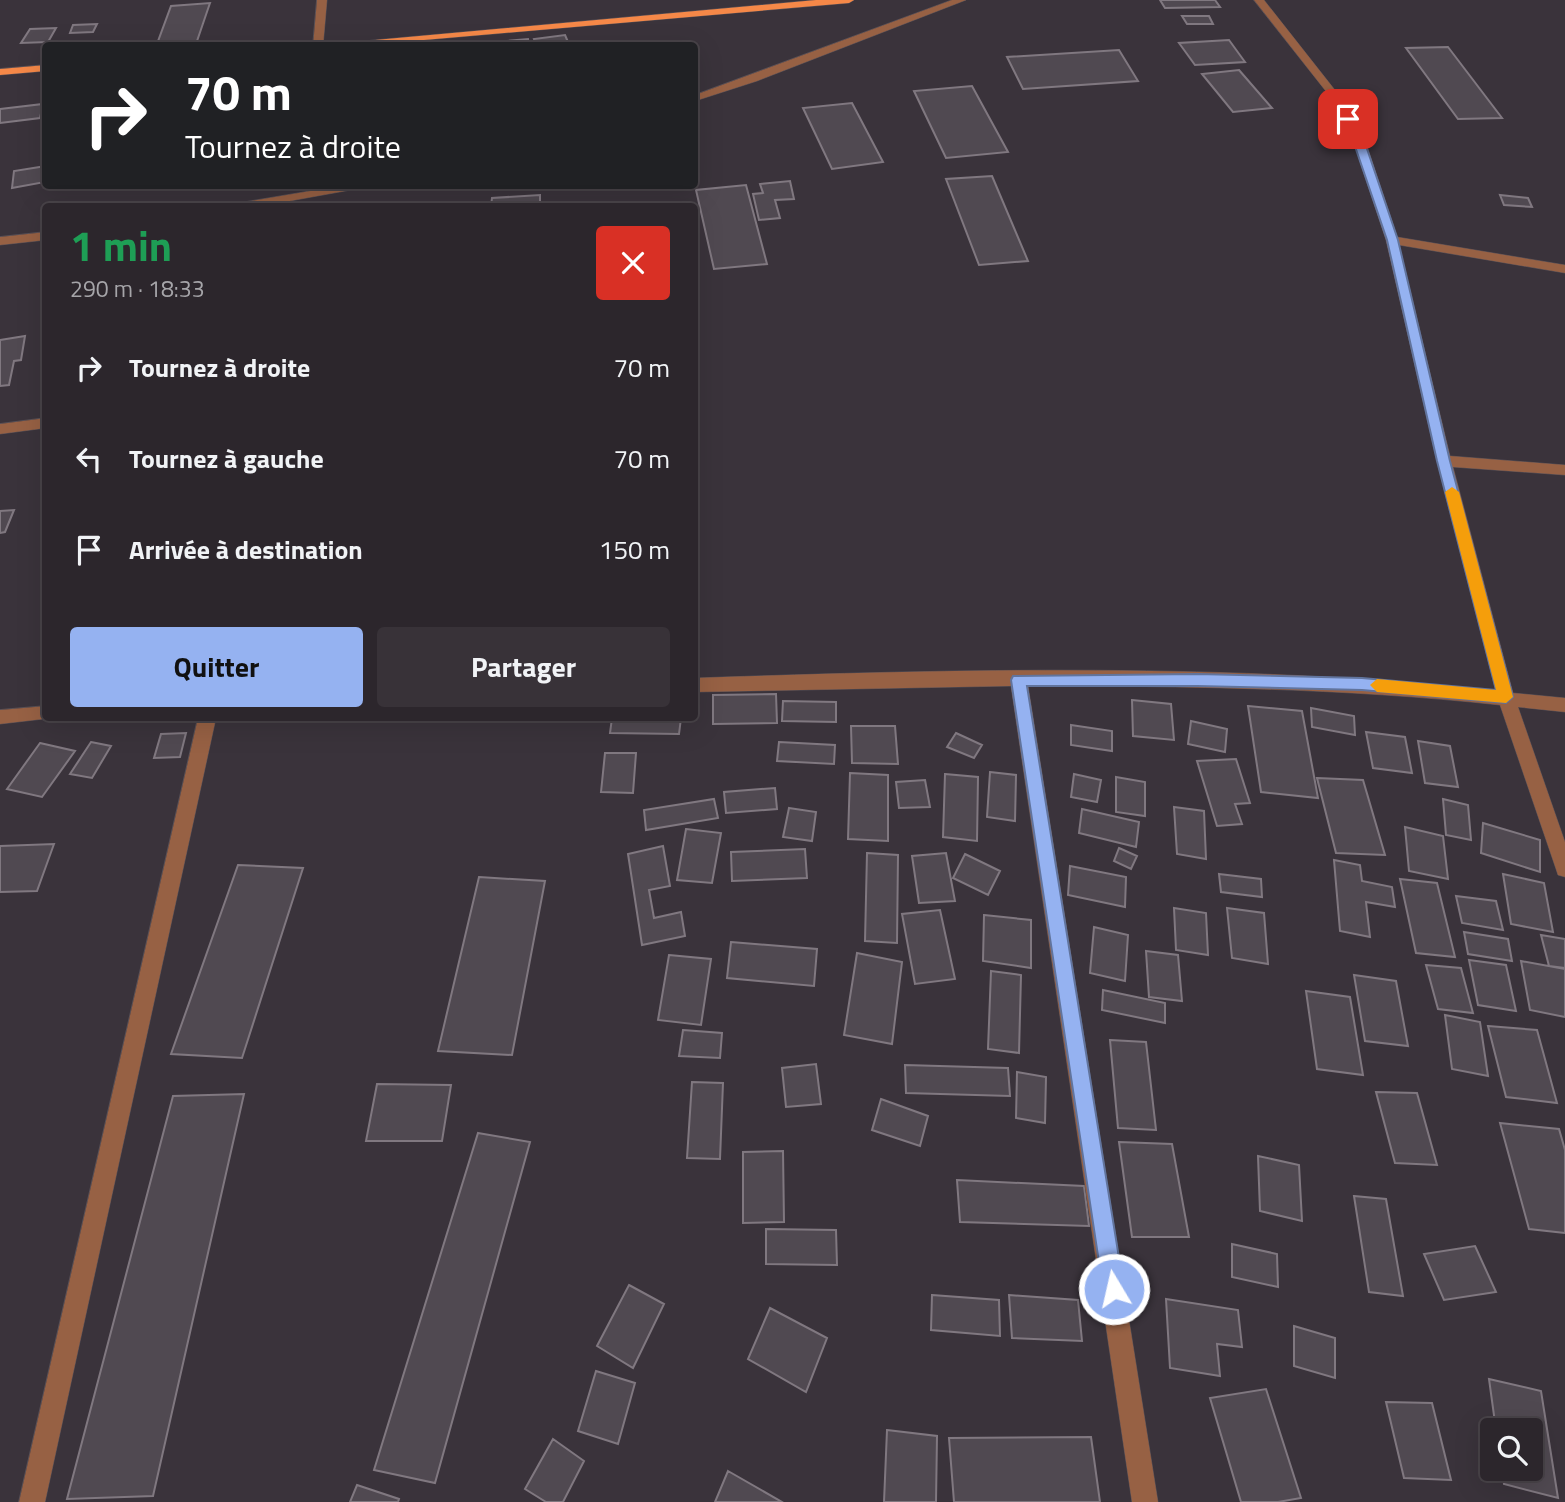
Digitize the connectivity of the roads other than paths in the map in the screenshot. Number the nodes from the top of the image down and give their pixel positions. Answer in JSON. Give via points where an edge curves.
{"nodes":[{"id":1,"x":322,"y":0,"type":"edge"},
{"id":2,"x":849,"y":0,"type":"edge"},
{"id":3,"x":961,"y":0,"type":"edge"},
{"id":4,"x":1259,"y":0,"type":"edge"},
{"id":5,"x":317,"y":42,"type":"edge"},
{"id":6,"x":352,"y":42,"type":"edge"},
{"id":7,"x":42,"y":68,"type":"edge"},
{"id":8,"x":0,"y":72,"type":"edge"},
{"id":9,"x":698,"y":97,"type":"edge"},
{"id":10,"x":343,"y":189,"type":"edge"},
{"id":11,"x":314,"y":196,"type":"edge"},
{"id":12,"x":266,"y":203,"type":"edge"},
{"id":13,"x":42,"y":236,"type":"edge"},
{"id":14,"x":1392,"y":240,"type":"junction"},
{"id":15,"x":0,"y":241,"type":"edge"},
{"id":16,"x":1565,"y":268,"type":"edge"},
{"id":17,"x":42,"y":424,"type":"edge"},
{"id":18,"x":0,"y":429,"type":"edge"},
{"id":19,"x":1444,"y":461,"type":"junction"},
{"id":20,"x":1565,"y":470,"type":"edge"},
{"id":21,"x":1019,"y":680,"type":"junction"},
{"id":22,"x":698,"y":685,"type":"edge"},
{"id":23,"x":1506,"y":697,"type":"junction"},
{"id":24,"x":1565,"y":705,"type":"edge"},
{"id":25,"x":42,"y":713,"type":"edge"},
{"id":26,"x":0,"y":717,"type":"edge"},
{"id":27,"x":206,"y":721,"type":"edge"},
{"id":28,"x":1565,"y":869,"type":"edge"},
{"id":29,"x":32,"y":1502,"type":"edge"},
{"id":30,"x":1145,"y":1502,"type":"edge"}],
"edges":[{"from":1,"to":5,"type":"street"},
{"from":2,"to":6,"type":"main road"},
{"from":3,"to":9,"type":"street"},
{"from":4,"to":14,"type":"street","via":[[1338,99],[1359,140]]},
{"from":7,"to":8,"type":"main road"},
{"from":10,"to":11,"type":"street"},
{"from":11,"to":12,"type":"street"},
{"from":13,"to":15,"type":"street"},
{"from":14,"to":16,"type":"street"},
{"from":14,"to":19,"type":"street"},
{"from":17,"to":18,"type":"street"},
{"from":19,"to":20,"type":"street"},
{"from":19,"to":23,"type":"street"},
{"from":21,"to":22,"type":"street"},
{"from":21,"to":23,"type":"street","via":[[1362,684]]},
{"from":21,"to":30,"type":"street"},
{"from":23,"to":24,"type":"street"},
{"from":23,"to":28,"type":"street"},
{"from":25,"to":26,"type":"street"},
{"from":27,"to":29,"type":"street"}]}
